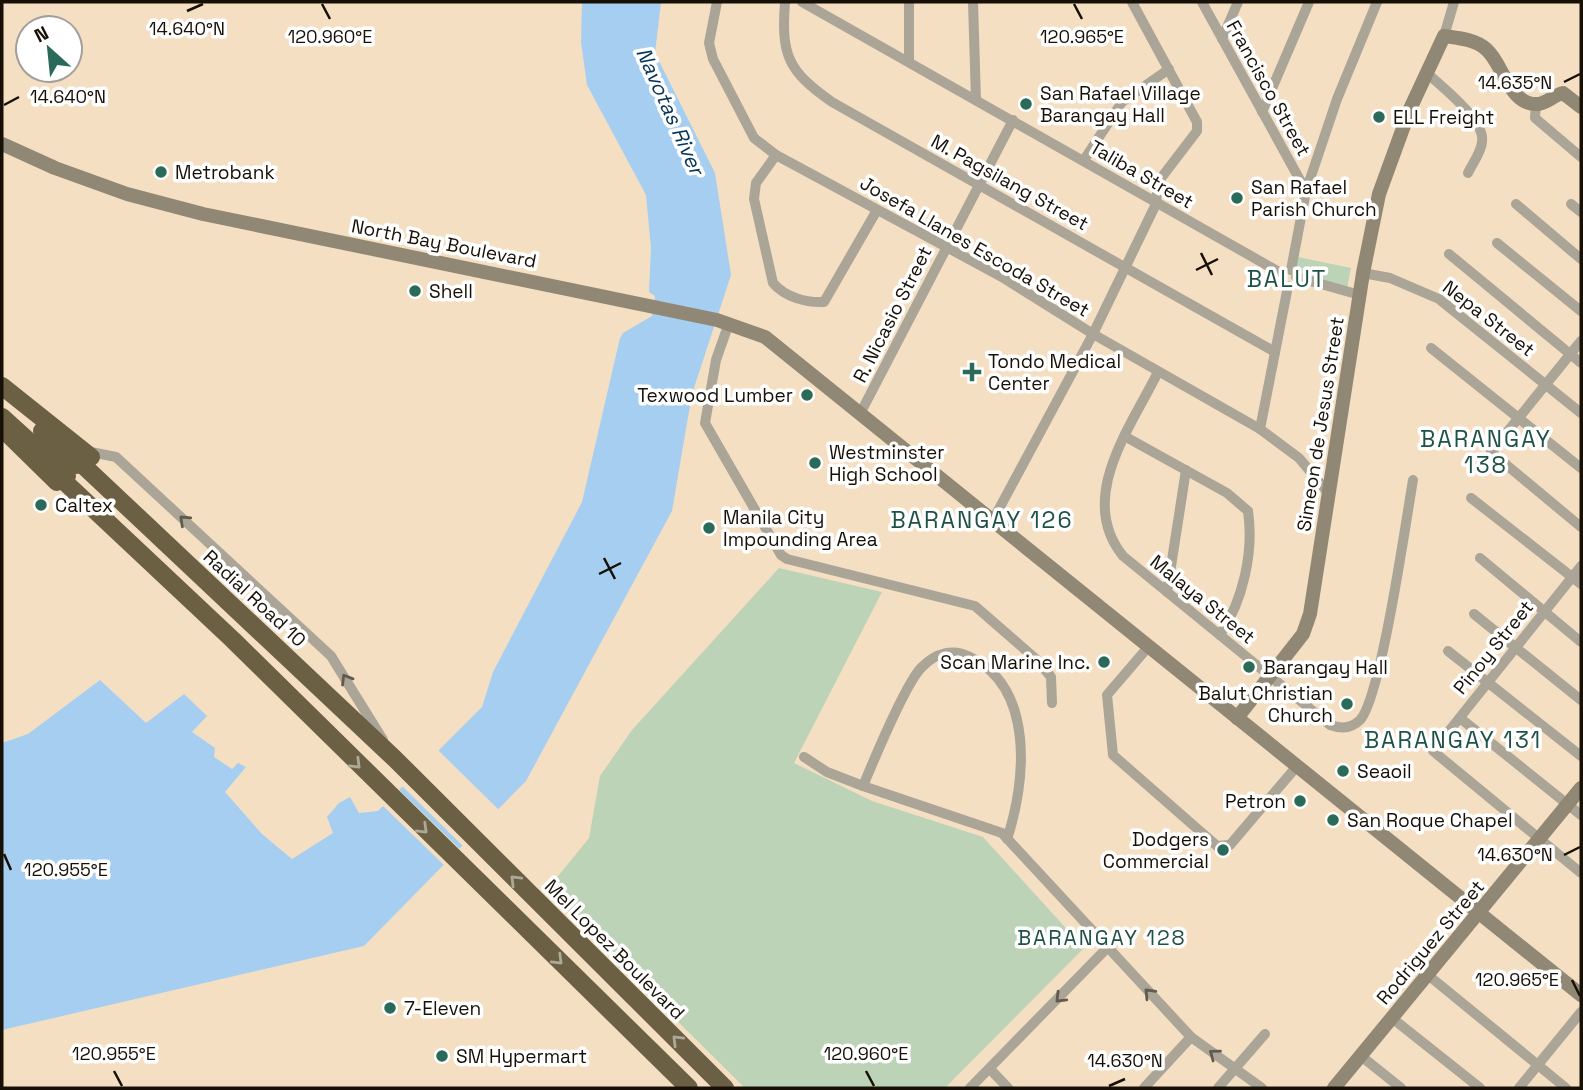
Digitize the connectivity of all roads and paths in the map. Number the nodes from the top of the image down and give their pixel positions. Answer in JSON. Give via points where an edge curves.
{"nodes":[{"id":1,"x":717,"y":2,"type":"edge"},
{"id":2,"x":785,"y":2,"type":"edge"},
{"id":3,"x":802,"y":2,"type":"edge"},
{"id":4,"x":909,"y":2,"type":"edge"},
{"id":5,"x":973,"y":2,"type":"edge"},
{"id":6,"x":1132,"y":2,"type":"edge"},
{"id":7,"x":1202,"y":2,"type":"edge"},
{"id":8,"x":1238,"y":2,"type":"edge"},
{"id":9,"x":1309,"y":2,"type":"edge"},
{"id":10,"x":1377,"y":2,"type":"edge"},
{"id":11,"x":1454,"y":2,"type":"edge"},
{"id":12,"x":1444,"y":36,"type":"junction"},
{"id":13,"x":1222,"y":38,"type":"junction"},
{"id":14,"x":909,"y":62,"type":"junction"},
{"id":15,"x":1169,"y":69,"type":"junction"},
{"id":16,"x":1427,"y":73,"type":"junction"},
{"id":17,"x":976,"y":100,"type":"junction"},
{"id":18,"x":1536,"y":104,"type":"junction"},
{"id":19,"x":1581,"y":107,"type":"edge"},
{"id":20,"x":1262,"y":112,"type":"junction"},
{"id":21,"x":1013,"y":120,"type":"junction"},
{"id":22,"x":2,"y":144,"type":"edge"},
{"id":23,"x":776,"y":155,"type":"junction"},
{"id":24,"x":1581,"y":157,"type":"edge"},
{"id":25,"x":1084,"y":160,"type":"junction"},
{"id":26,"x":1468,"y":173,"type":"dead end"},
{"id":27,"x":979,"y":185,"type":"junction"},
{"id":28,"x":1306,"y":191,"type":"junction"},
{"id":29,"x":1156,"y":204,"type":"junction"},
{"id":30,"x":1516,"y":204,"type":"dead end"},
{"id":31,"x":1570,"y":204,"type":"dead end"},
{"id":32,"x":877,"y":210,"type":"junction"},
{"id":33,"x":1581,"y":212,"type":"edge"},
{"id":34,"x":1497,"y":243,"type":"dead end"},
{"id":35,"x":946,"y":248,"type":"junction"},
{"id":36,"x":1449,"y":254,"type":"dead end"},
{"id":37,"x":1581,"y":259,"type":"edge"},
{"id":38,"x":1125,"y":267,"type":"junction"},
{"id":39,"x":1363,"y":273,"type":"junction"},
{"id":40,"x":1289,"y":274,"type":"junction"},
{"id":41,"x":1360,"y":295,"type":"junction"},
{"id":42,"x":1581,"y":311,"type":"edge"},
{"id":43,"x":723,"y":322,"type":"junction"},
{"id":44,"x":1093,"y":334,"type":"junction"},
{"id":45,"x":1581,"y":341,"type":"edge"},
{"id":46,"x":1431,"y":348,"type":"dead end"},
{"id":47,"x":1275,"y":352,"type":"junction"},
{"id":48,"x":1570,"y":354,"type":"junction"},
{"id":49,"x":1581,"y":363,"type":"edge"},
{"id":50,"x":1158,"y":372,"type":"junction"},
{"id":51,"x":1546,"y":385,"type":"junction"},
{"id":52,"x":2,"y":390,"type":"edge"},
{"id":53,"x":861,"y":412,"type":"junction"},
{"id":54,"x":1581,"y":413,"type":"edge"},
{"id":55,"x":2,"y":417,"type":"edge"},
{"id":56,"x":1519,"y":418,"type":"junction"},
{"id":57,"x":2,"y":426,"type":"edge"},
{"id":58,"x":1260,"y":429,"type":"junction"},
{"id":59,"x":1126,"y":437,"type":"junction"},
{"id":60,"x":64,"y":447,"type":"junction"},
{"id":61,"x":46,"y":464,"type":"junction"},
{"id":62,"x":1581,"y":468,"type":"edge"},
{"id":63,"x":1186,"y":470,"type":"junction"},
{"id":64,"x":1413,"y":480,"type":"dead end"},
{"id":65,"x":1330,"y":495,"type":"junction"},
{"id":66,"x":1471,"y":498,"type":"dead end"},
{"id":67,"x":993,"y":520,"type":"junction"},
{"id":68,"x":1581,"y":527,"type":"edge"},
{"id":69,"x":1480,"y":558,"type":"dead end"},
{"id":70,"x":1581,"y":566,"type":"edge"},
{"id":71,"x":1577,"y":580,"type":"edge"},
{"id":72,"x":1167,"y":592,"type":"junction"},
{"id":73,"x":1544,"y":612,"type":"junction"},
{"id":74,"x":1474,"y":614,"type":"dead end"},
{"id":75,"x":1220,"y":635,"type":"junction"},
{"id":76,"x":1581,"y":642,"type":"edge"},
{"id":77,"x":1149,"y":646,"type":"junction"},
{"id":78,"x":1516,"y":648,"type":"junction"},
{"id":79,"x":1448,"y":651,"type":"dead end"},
{"id":80,"x":256,"y":664,"type":"junction"},
{"id":81,"x":1272,"y":677,"type":"junction"},
{"id":82,"x":1488,"y":682,"type":"junction"},
{"id":83,"x":1581,"y":700,"type":"edge"},
{"id":84,"x":1052,"y":703,"type":"dead end"},
{"id":85,"x":1237,"y":718,"type":"junction"},
{"id":86,"x":1460,"y":718,"type":"junction"},
{"id":87,"x":1581,"y":756,"type":"edge"},
{"id":88,"x":804,"y":757,"type":"dead end"},
{"id":89,"x":394,"y":758,"type":"junction"},
{"id":90,"x":1297,"y":766,"type":"junction"},
{"id":91,"x":863,"y":786,"type":"junction"},
{"id":92,"x":1581,"y":788,"type":"edge"},
{"id":93,"x":1568,"y":804,"type":"junction"},
{"id":94,"x":1581,"y":815,"type":"edge"},
{"id":95,"x":474,"y":839,"type":"joint"},
{"id":96,"x":1007,"y":839,"type":"junction"},
{"id":97,"x":1539,"y":839,"type":"junction"},
{"id":98,"x":1581,"y":873,"type":"edge"},
{"id":99,"x":1479,"y":913,"type":"junction"},
{"id":100,"x":1107,"y":948,"type":"junction"},
{"id":101,"x":1428,"y":975,"type":"junction"},
{"id":102,"x":1581,"y":995,"type":"edge"},
{"id":103,"x":1581,"y":1012,"type":"edge"},
{"id":104,"x":1392,"y":1018,"type":"junction"},
{"id":105,"x":1265,"y":1034,"type":"dead end"},
{"id":106,"x":1191,"y":1037,"type":"junction"},
{"id":107,"x":1361,"y":1056,"type":"junction"},
{"id":108,"x":1538,"y":1065,"type":"junction"},
{"id":109,"x":990,"y":1069,"type":"junction"},
{"id":110,"x":1235,"y":1070,"type":"junction"},
{"id":111,"x":689,"y":1088,"type":"edge"},
{"id":112,"x":725,"y":1088,"type":"edge"},
{"id":113,"x":970,"y":1088,"type":"edge"},
{"id":114,"x":1008,"y":1088,"type":"edge"},
{"id":115,"x":1144,"y":1088,"type":"edge"},
{"id":116,"x":1217,"y":1088,"type":"edge"},
{"id":117,"x":1262,"y":1088,"type":"edge"},
{"id":118,"x":1334,"y":1088,"type":"edge"},
{"id":119,"x":1401,"y":1088,"type":"edge"},
{"id":120,"x":1480,"y":1088,"type":"edge"},
{"id":121,"x":1519,"y":1088,"type":"edge"},
{"id":122,"x":1566,"y":1088,"type":"edge"}],
"edges":[{"from":1,"to":23,"type":"street","name":"Josefa Llanes Escoda Street","via":[[709,43],[713,60],[754,138]]},
{"from":2,"to":27,"type":"street","name":"M. Pagsilang Street","via":[[788,57],[803,81]]},
{"from":3,"to":14,"type":"street","name":"Taliba Street"},
{"from":4,"to":14,"type":"street"},
{"from":5,"to":17,"type":"street"},
{"from":6,"to":15,"type":"street"},
{"from":7,"to":13,"type":"street","name":"Francisco Street"},
{"from":8,"to":13,"type":"street"},
{"from":9,"to":20,"type":"street"},
{"from":10,"to":28,"type":"street"},
{"from":11,"to":12,"type":"street","name":"Simeon de Jesus Street"},
{"from":12,"to":16,"type":"main road","name":"Simeon de Jesus Street"},
{"from":12,"to":18,"type":"main road","via":[[1485,48],[1519,97]]},
{"from":13,"to":20,"type":"street","name":"Francisco Street"},
{"from":14,"to":17,"type":"street","name":"Taliba Street"},
{"from":15,"to":25,"type":"street","via":[[1122,102]]},
{"from":15,"to":29,"type":"street","via":[[1198,127],[1158,183]]},
{"from":16,"to":26,"type":"street","via":[[1459,102],[1480,130],[1482,144]]},
{"from":16,"to":39,"type":"main road","name":"Simeon de Jesus Street","via":[[1379,194]]},
{"from":17,"to":21,"type":"street","name":"Taliba Street"},
{"from":18,"to":19,"type":"main road","via":[[1563,93]]},
{"from":18,"to":24,"type":"street","via":[[1537,120]]},
{"from":20,"to":28,"type":"street","name":"Francisco Street"},
{"from":21,"to":25,"type":"street","name":"Taliba Street"},
{"from":21,"to":27,"type":"street","name":"R. Nicasio Street"},
{"from":22,"to":43,"type":"main road","name":"North Bay Boulevard","via":[[55,169],[203,214]]},
{"from":23,"to":32,"type":"street","name":"Josefa Llanes Escoda Street"},
{"from":23,"to":32,"type":"street","via":[[756,183],[754,200],[773,283],[779,291],[811,303],[824,302]]},
{"from":25,"to":29,"type":"street","name":"Taliba Street"},
{"from":27,"to":35,"type":"street","name":"R. Nicasio Street"},
{"from":27,"to":38,"type":"street","name":"M. Pagsilang Street"},
{"from":28,"to":40,"type":"street"},
{"from":29,"to":38,"type":"street"},
{"from":29,"to":40,"type":"street","name":"Taliba Street"},
{"from":30,"to":37,"type":"street"},
{"from":31,"to":33,"type":"street"},
{"from":32,"to":35,"type":"street","name":"Josefa Llanes Escoda Street"},
{"from":34,"to":42,"type":"street"},
{"from":35,"to":44,"type":"street","name":"Josefa Llanes Escoda Street"},
{"from":35,"to":53,"type":"street","name":"R. Nicasio Street"},
{"from":36,"to":48,"type":"street"},
{"from":38,"to":44,"type":"street"},
{"from":38,"to":47,"type":"street","name":"M. Pagsilang Street"},
{"from":39,"to":41,"type":"main road","name":"Simeon de Jesus Street"},
{"from":39,"to":51,"type":"street","name":"Nepa Street","via":[[1390,278],[1434,296]]},
{"from":40,"to":41,"type":"street","name":"Taliba Street"},
{"from":40,"to":47,"type":"street","via":[[1281,283],[1288,286]]},
{"from":41,"to":65,"type":"main road","name":"Simeon de Jesus Street"},
{"from":43,"to":53,"type":"main road","name":"North Bay Boulevard","via":[[765,337]]},
{"from":43,"to":84,"type":"street","via":[[705,423],[781,555],[975,606],[1051,677]]},
{"from":44,"to":50,"type":"street","name":"Josefa Llanes Escoda Street"},
{"from":44,"to":67,"type":"street"},
{"from":45,"to":48,"type":"street"},
{"from":46,"to":56,"type":"street"},
{"from":47,"to":58,"type":"street"},
{"from":48,"to":49,"type":"street"},
{"from":48,"to":51,"type":"street"},
{"from":50,"to":58,"type":"street","name":"Josefa Llanes Escoda Street"},
{"from":50,"to":59,"type":"street","name":"Malaya Street"},
{"from":51,"to":54,"type":"street","name":"Nepa Street"},
{"from":51,"to":56,"type":"street"},
{"from":52,"to":55,"type":"highway","bridge":true,"via":[[72,471]]},
{"from":52,"to":60,"type":"highway","name":"Radial Road 10"},
{"from":52,"to":89,"type":"highway","bridge":true,"via":[[91,457],[350,703]]},
{"from":53,"to":67,"type":"main road","name":"North Bay Boulevard"},
{"from":56,"to":62,"type":"street"},
{"from":56,"to":68,"type":"street","via":[[1491,452]]},
{"from":57,"to":61,"type":"highway"},
{"from":57,"to":80,"type":"highway","via":[[228,644]]},
{"from":58,"to":65,"type":"street","name":"Josefa Llanes Escoda Street","via":[[1314,472]]},
{"from":59,"to":63,"type":"street"},
{"from":59,"to":72,"type":"street","name":"Malaya Street","via":[[1105,486],[1104,517],[1123,556]]},
{"from":60,"to":61,"type":"highway"},
{"from":60,"to":89,"type":"highway","name":"Radial Road 10"},
{"from":89,"to":60,"type":"street","one_way":true,"via":[[331,656],[116,457]]},
{"from":61,"to":80,"type":"highway"},
{"from":63,"to":72,"type":"street"},
{"from":63,"to":75,"type":"street","via":[[1248,511],[1244,578],[1238,604]]},
{"from":64,"to":81,"type":"street","name":"Malaya Street","via":[[1381,652],[1360,720],[1340,729],[1330,725]]},
{"from":65,"to":81,"type":"main road","name":"Simeon de Jesus Street","via":[[1310,614],[1303,634]]},
{"from":66,"to":71,"type":"street"},
{"from":67,"to":77,"type":"main road","name":"North Bay Boulevard"},
{"from":69,"to":73,"type":"street"},
{"from":70,"to":71,"type":"street","name":"Pinoy Street"},
{"from":71,"to":73,"type":"street","name":"Pinoy Street"},
{"from":72,"to":75,"type":"street","name":"Malaya Street"},
{"from":73,"to":76,"type":"street"},
{"from":73,"to":78,"type":"street","name":"Pinoy Street"},
{"from":74,"to":78,"type":"street"},
{"from":75,"to":81,"type":"street","name":"Malaya Street"},
{"from":77,"to":85,"type":"main road","name":"North Bay Boulevard"},
{"from":77,"to":90,"type":"street","via":[[1107,695],[1112,755],[1217,846],[1230,845]]},
{"from":78,"to":82,"type":"street","name":"Pinoy Street"},
{"from":78,"to":83,"type":"street"},
{"from":79,"to":82,"type":"street"},
{"from":80,"to":111,"type":"highway","one_way":true},
{"from":81,"to":85,"type":"main road","name":"Simeon de Jesus Street"},
{"from":82,"to":86,"type":"street","name":"Pinoy Street"},
{"from":82,"to":87,"type":"street"},
{"from":85,"to":90,"type":"main road","name":"North Bay Boulevard"},
{"from":86,"to":93,"type":"street"},
{"from":86,"to":97,"type":"street","name":"Pinoy Street","via":[[1433,751]]},
{"from":88,"to":91,"type":"street"},
{"from":89,"to":95,"type":"highway","name":"Radial Road 10"},
{"from":90,"to":99,"type":"main road","name":"North Bay Boulevard"},
{"from":91,"to":96,"type":"street","via":[[989,827]]},
{"from":91,"to":96,"type":"street","via":[[917,672],[933,657],[962,653],[978,660],[1005,685],[1015,709],[1021,781]]},
{"from":92,"to":93,"type":"main road","name":"Rodriguez Street"},
{"from":93,"to":94,"type":"street"},
{"from":93,"to":97,"type":"main road","name":"Rodriguez Street"},
{"from":112,"to":95,"type":"highway","name":"Mel Lopez Boulevard","one_way":true},
{"from":96,"to":100,"type":"street"},
{"from":97,"to":98,"type":"street"},
{"from":97,"to":99,"type":"main road","name":"Rodriguez Street"},
{"from":99,"to":101,"type":"main road","name":"Rodriguez Street"},
{"from":99,"to":102,"type":"main road","name":"North Bay Boulevard"},
{"from":106,"to":100,"type":"street","one_way":true},
{"from":100,"to":109,"type":"street","one_way":true},
{"from":101,"to":104,"type":"main road","name":"Rodriguez Street"},
{"from":101,"to":108,"type":"street"},
{"from":103,"to":108,"type":"street"},
{"from":104,"to":107,"type":"main road","name":"Rodriguez Street"},
{"from":104,"to":120,"type":"street"},
{"from":105,"to":110,"type":"street"},
{"from":110,"to":106,"type":"street","one_way":true},
{"from":106,"to":115,"type":"street"},
{"from":107,"to":118,"type":"main road","name":"Rodriguez Street"},
{"from":107,"to":119,"type":"street"},
{"from":108,"to":121,"type":"street"},
{"from":108,"to":122,"type":"street"},
{"from":109,"to":113,"type":"street"},
{"from":109,"to":114,"type":"street"},
{"from":110,"to":116,"type":"street"},
{"from":110,"to":117,"type":"street"}]}
